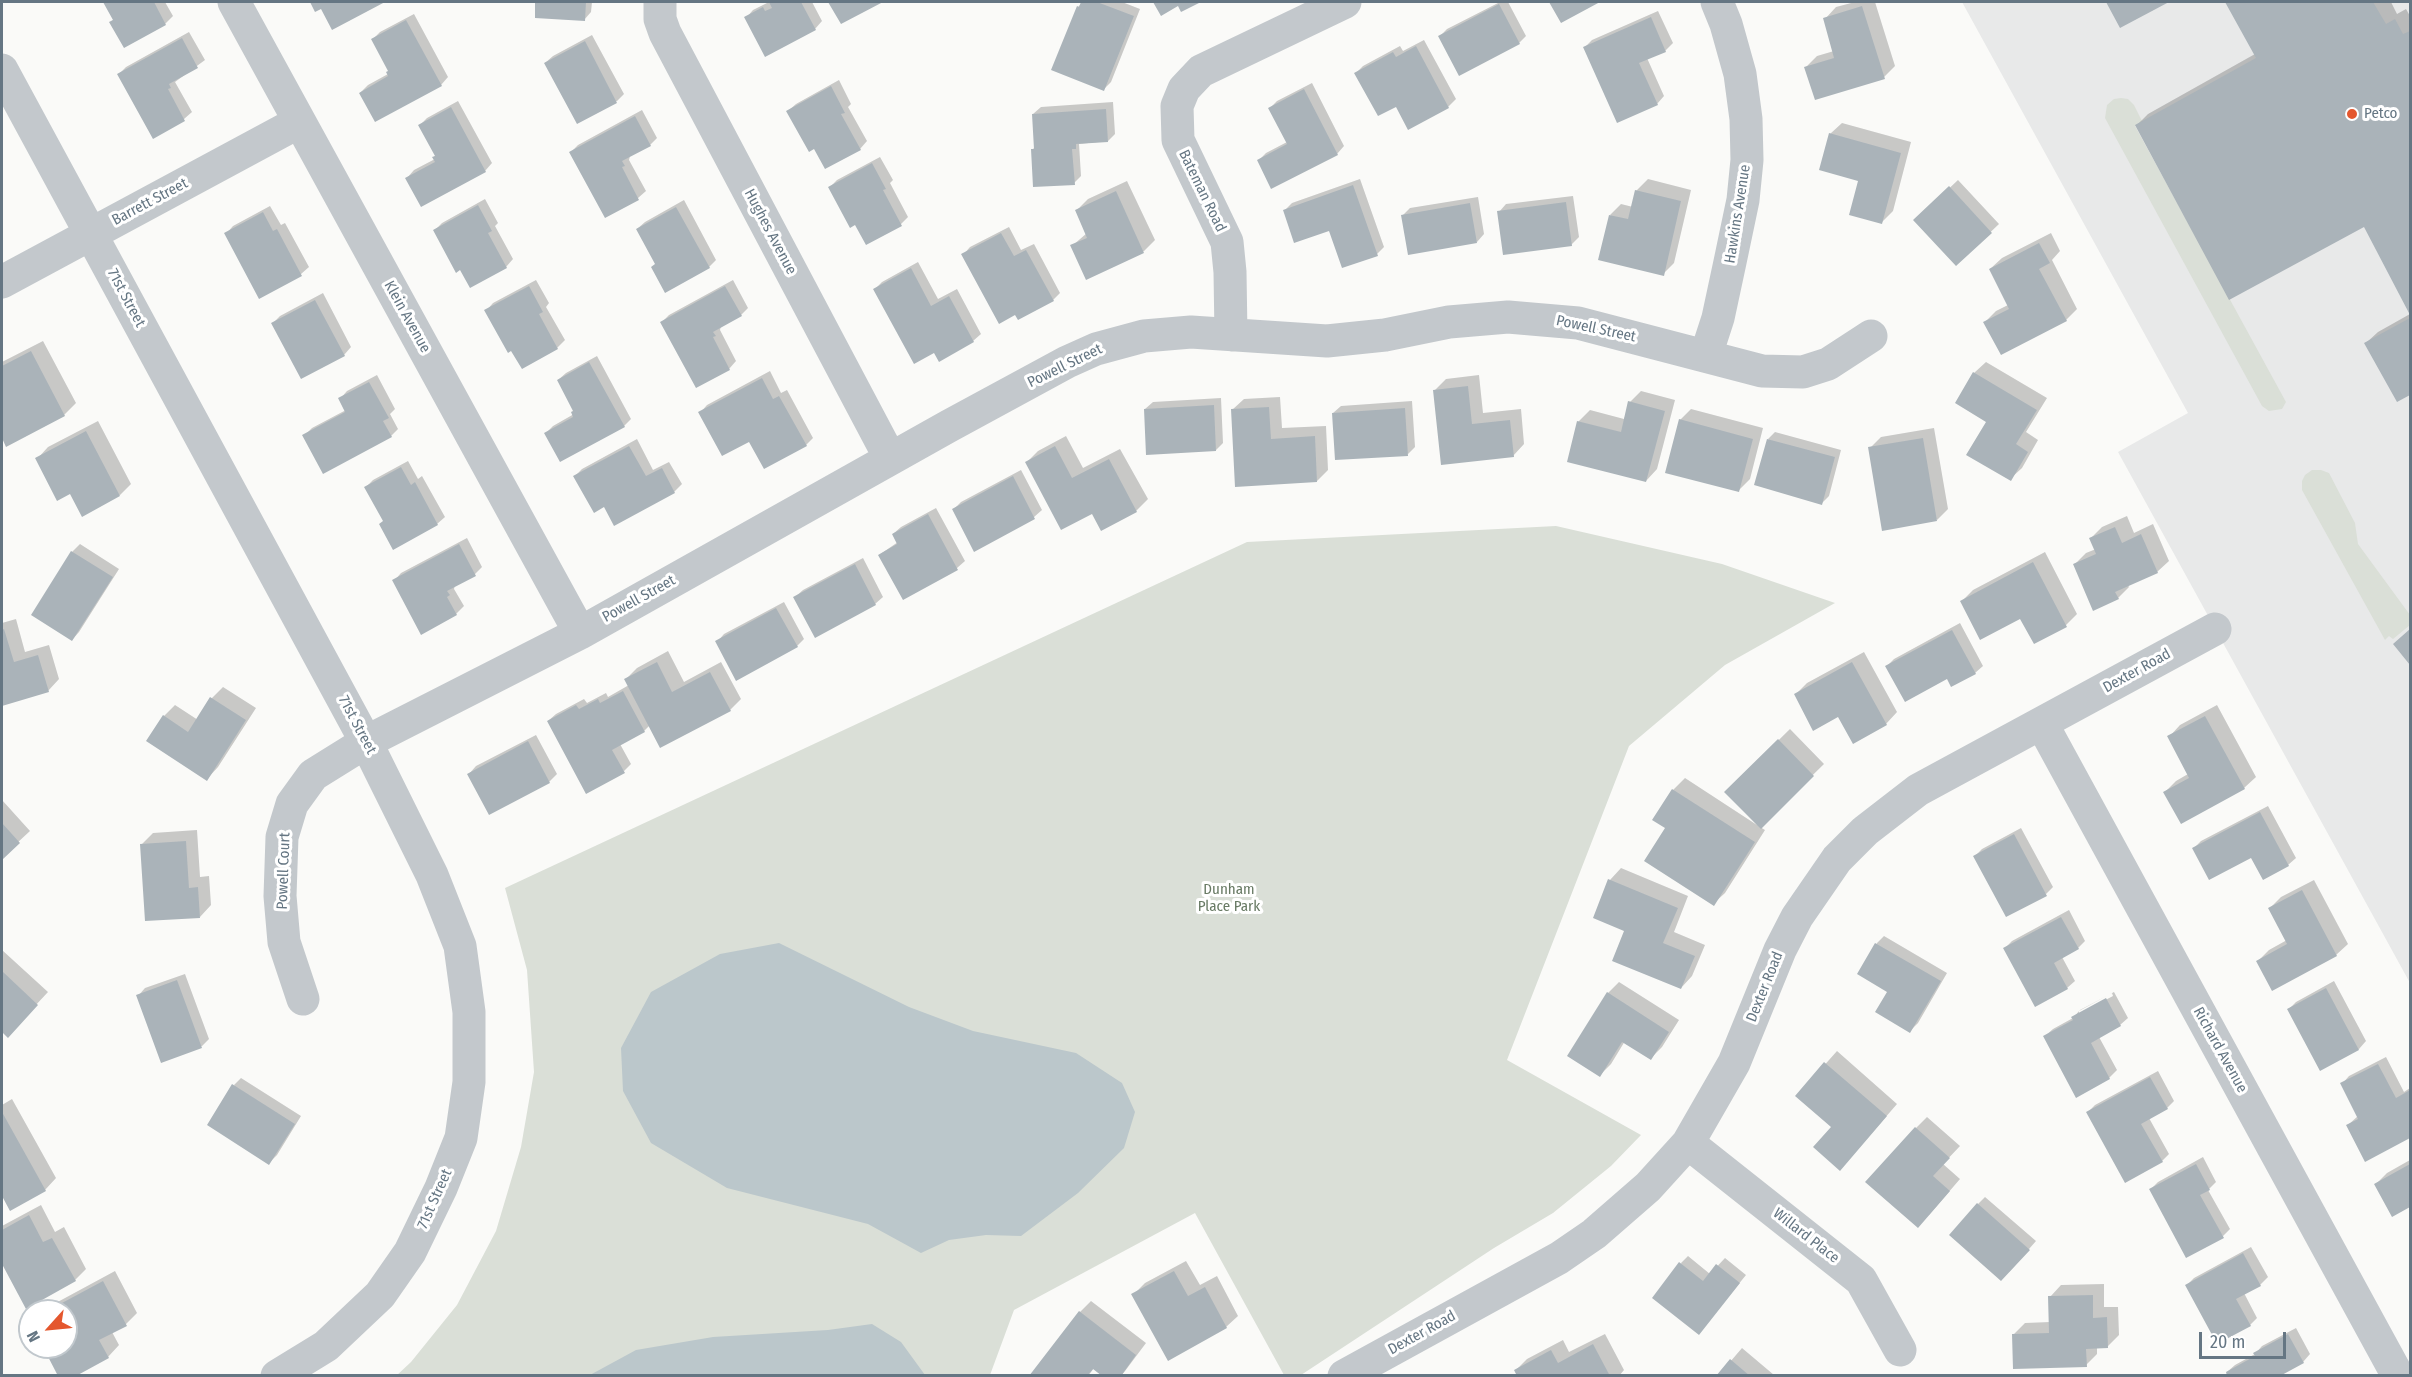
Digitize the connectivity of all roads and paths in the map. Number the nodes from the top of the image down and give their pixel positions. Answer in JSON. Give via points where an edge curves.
{"nodes":[{"id":1,"x":234,"y":2,"type":"edge"},
{"id":2,"x":660,"y":2,"type":"edge"},
{"id":3,"x":1345,"y":2,"type":"edge"},
{"id":4,"x":1717,"y":2,"type":"edge"},
{"id":5,"x":2,"y":70,"type":"edge"},
{"id":6,"x":299,"y":122,"type":"junction"},
{"id":7,"x":91,"y":234,"type":"junction"},
{"id":8,"x":2,"y":282,"type":"edge"},
{"id":9,"x":1231,"y":335,"type":"junction"},
{"id":10,"x":1871,"y":336,"type":"dead end"},
{"id":11,"x":1706,"y":355,"type":"junction"},
{"id":12,"x":890,"y":458,"type":"junction"},
{"id":13,"x":2215,"y":629,"type":"dead end"},
{"id":14,"x":580,"y":633,"type":"junction"},
{"id":15,"x":2042,"y":724,"type":"junction"},
{"id":16,"x":366,"y":742,"type":"junction"},
{"id":17,"x":303,"y":999,"type":"dead end"},
{"id":18,"x":1688,"y":1143,"type":"junction"},
{"id":19,"x":1900,"y":1350,"type":"dead end"},
{"id":20,"x":278,"y":1376,"type":"edge"},
{"id":21,"x":1344,"y":1376,"type":"edge"},
{"id":22,"x":2398,"y":1376,"type":"edge"}],
"edges":[{"from":1,"to":6,"type":"street","name":"Klein Avenue"},
{"from":2,"to":12,"type":"street","name":"Hughes Avenue","via":[[665,33]]},
{"from":3,"to":9,"type":"street","name":"Bateman Road","via":[[1202,71],[1184,89],[1177,106],[1178,140],[1227,242]]},
{"from":4,"to":11,"type":"street","name":"Hawkins Avenue","via":[[1740,74],[1747,160],[1730,262]]},
{"from":5,"to":7,"type":"street","name":"71st Street"},
{"from":6,"to":7,"type":"street","name":"Barrett Street"},
{"from":6,"to":14,"type":"street","name":"Klein Avenue"},
{"from":7,"to":8,"type":"street","name":"Barrett Street"},
{"from":7,"to":16,"type":"street","name":"71st Street"},
{"from":9,"to":11,"type":"street","name":"Powell Street","via":[[1327,341],[1508,317],[1578,323]]},
{"from":9,"to":12,"type":"street","name":"Powell Street","via":[[1191,332],[1144,336],[1096,349]]},
{"from":10,"to":11,"type":"street","name":"Powell Street","via":[[1828,364],[1803,372],[1762,371]]},
{"from":12,"to":14,"type":"street","name":"Powell Street"},
{"from":13,"to":15,"type":"street","name":"Dexter Road"},
{"from":14,"to":16,"type":"street","name":"Powell Street"},
{"from":15,"to":18,"type":"street","name":"Dexter Road","via":[[1918,790],[1864,831],[1837,859],[1797,916],[1734,1063]]},
{"from":15,"to":22,"type":"street","name":"Richard Avenue"},
{"from":16,"to":17,"type":"street","name":"Powell Court","via":[[313,775],[292,804],[282,837],[280,896],[284,942]]},
{"from":16,"to":20,"type":"street","name":"71st Street","via":[[432,874],[460,946],[469,1012],[469,1082],[462,1138],[410,1252],[380,1295],[326,1346]]},
{"from":18,"to":19,"type":"street","name":"Willard Place","via":[[1861,1280]]},
{"from":18,"to":21,"type":"street","name":"Dexter Road","via":[[1622,1212],[1559,1258]]}]}
